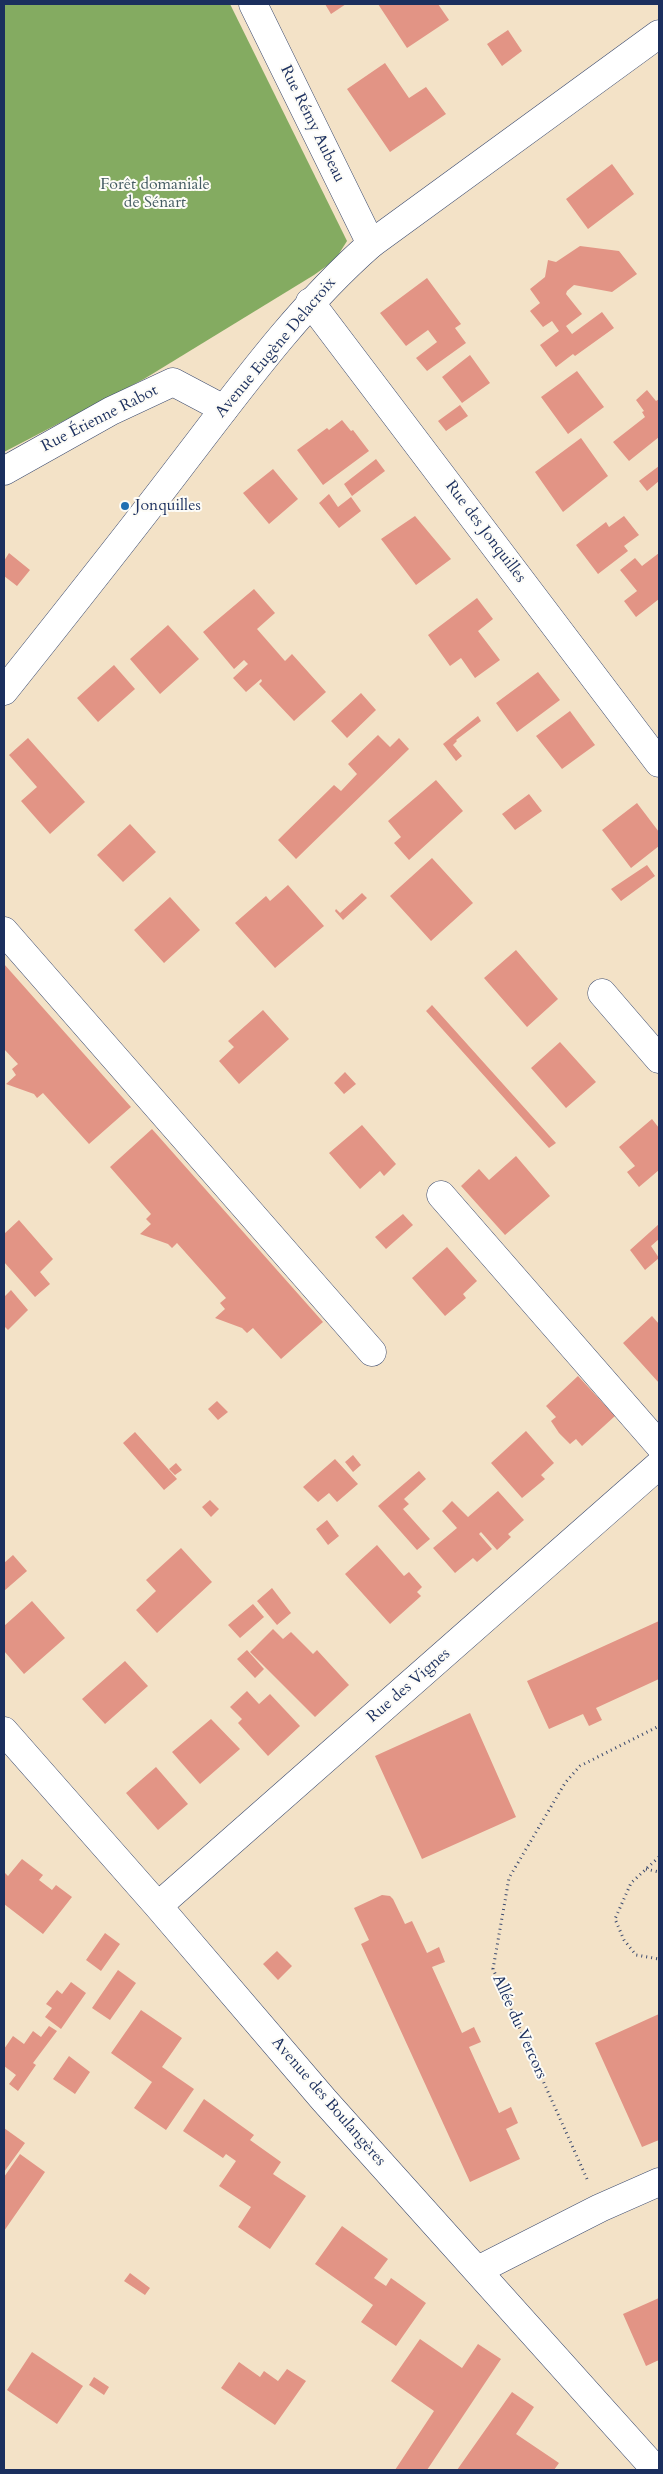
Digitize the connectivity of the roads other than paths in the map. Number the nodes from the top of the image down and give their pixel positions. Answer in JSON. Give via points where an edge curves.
{"nodes":[{"id":1,"x":253,"y":4,"type":"edge"},
{"id":2,"x":659,"y":34,"type":"edge"},
{"id":3,"x":371,"y":244,"type":"junction"},
{"id":4,"x":310,"y":302,"type":"junction"},
{"id":5,"x":224,"y":409,"type":"junction"},
{"id":6,"x":4,"y":470,"type":"edge"},
{"id":7,"x":4,"y":691,"type":"edge"},
{"id":8,"x":658,"y":759,"type":"edge"},
{"id":9,"x":4,"y":931,"type":"edge"},
{"id":10,"x":602,"y":993,"type":"dead end"},
{"id":11,"x":659,"y":1059,"type":"edge"},
{"id":12,"x":441,"y":1195,"type":"dead end"},
{"id":13,"x":372,"y":1352,"type":"dead end"},
{"id":14,"x":659,"y":1445,"type":"edge"},
{"id":15,"x":659,"y":1465,"type":"edge"},
{"id":16,"x":4,"y":1731,"type":"edge"},
{"id":17,"x":158,"y":1906,"type":"junction"},
{"id":18,"x":659,"y":2182,"type":"edge"},
{"id":19,"x":478,"y":2270,"type":"junction"},
{"id":20,"x":656,"y":2470,"type":"edge"}],
"edges":[{"from":1,"to":3,"type":"street","name":"Rue Rémy Aubeau"},
{"from":2,"to":3,"type":"street","name":"Avenue Eugène Delacroix"},
{"from":3,"to":4,"type":"street","name":"Avenue Eugène Delacroix"},
{"from":4,"to":5,"type":"street","name":"Avenue Eugène Delacroix"},
{"from":4,"to":8,"type":"street","name":"Rue des Jonquilles"},
{"from":5,"to":6,"type":"street","name":"Rue Étienne Rabot","via":[[172,382]]},
{"from":5,"to":7,"type":"street","name":"Avenue Eugène Delacroix"},
{"from":9,"to":13,"type":"street"},
{"from":10,"to":11,"type":"street"},
{"from":12,"to":14,"type":"street"},
{"from":15,"to":17,"type":"street","name":"Rue des Vignes"},
{"from":16,"to":17,"type":"street","name":"Avenue des Boulangères"},
{"from":17,"to":19,"type":"street","name":"Avenue des Boulangères","via":[[324,2100]]},
{"from":18,"to":19,"type":"street"},
{"from":19,"to":20,"type":"street","name":"Avenue des Boulangères"}]}
